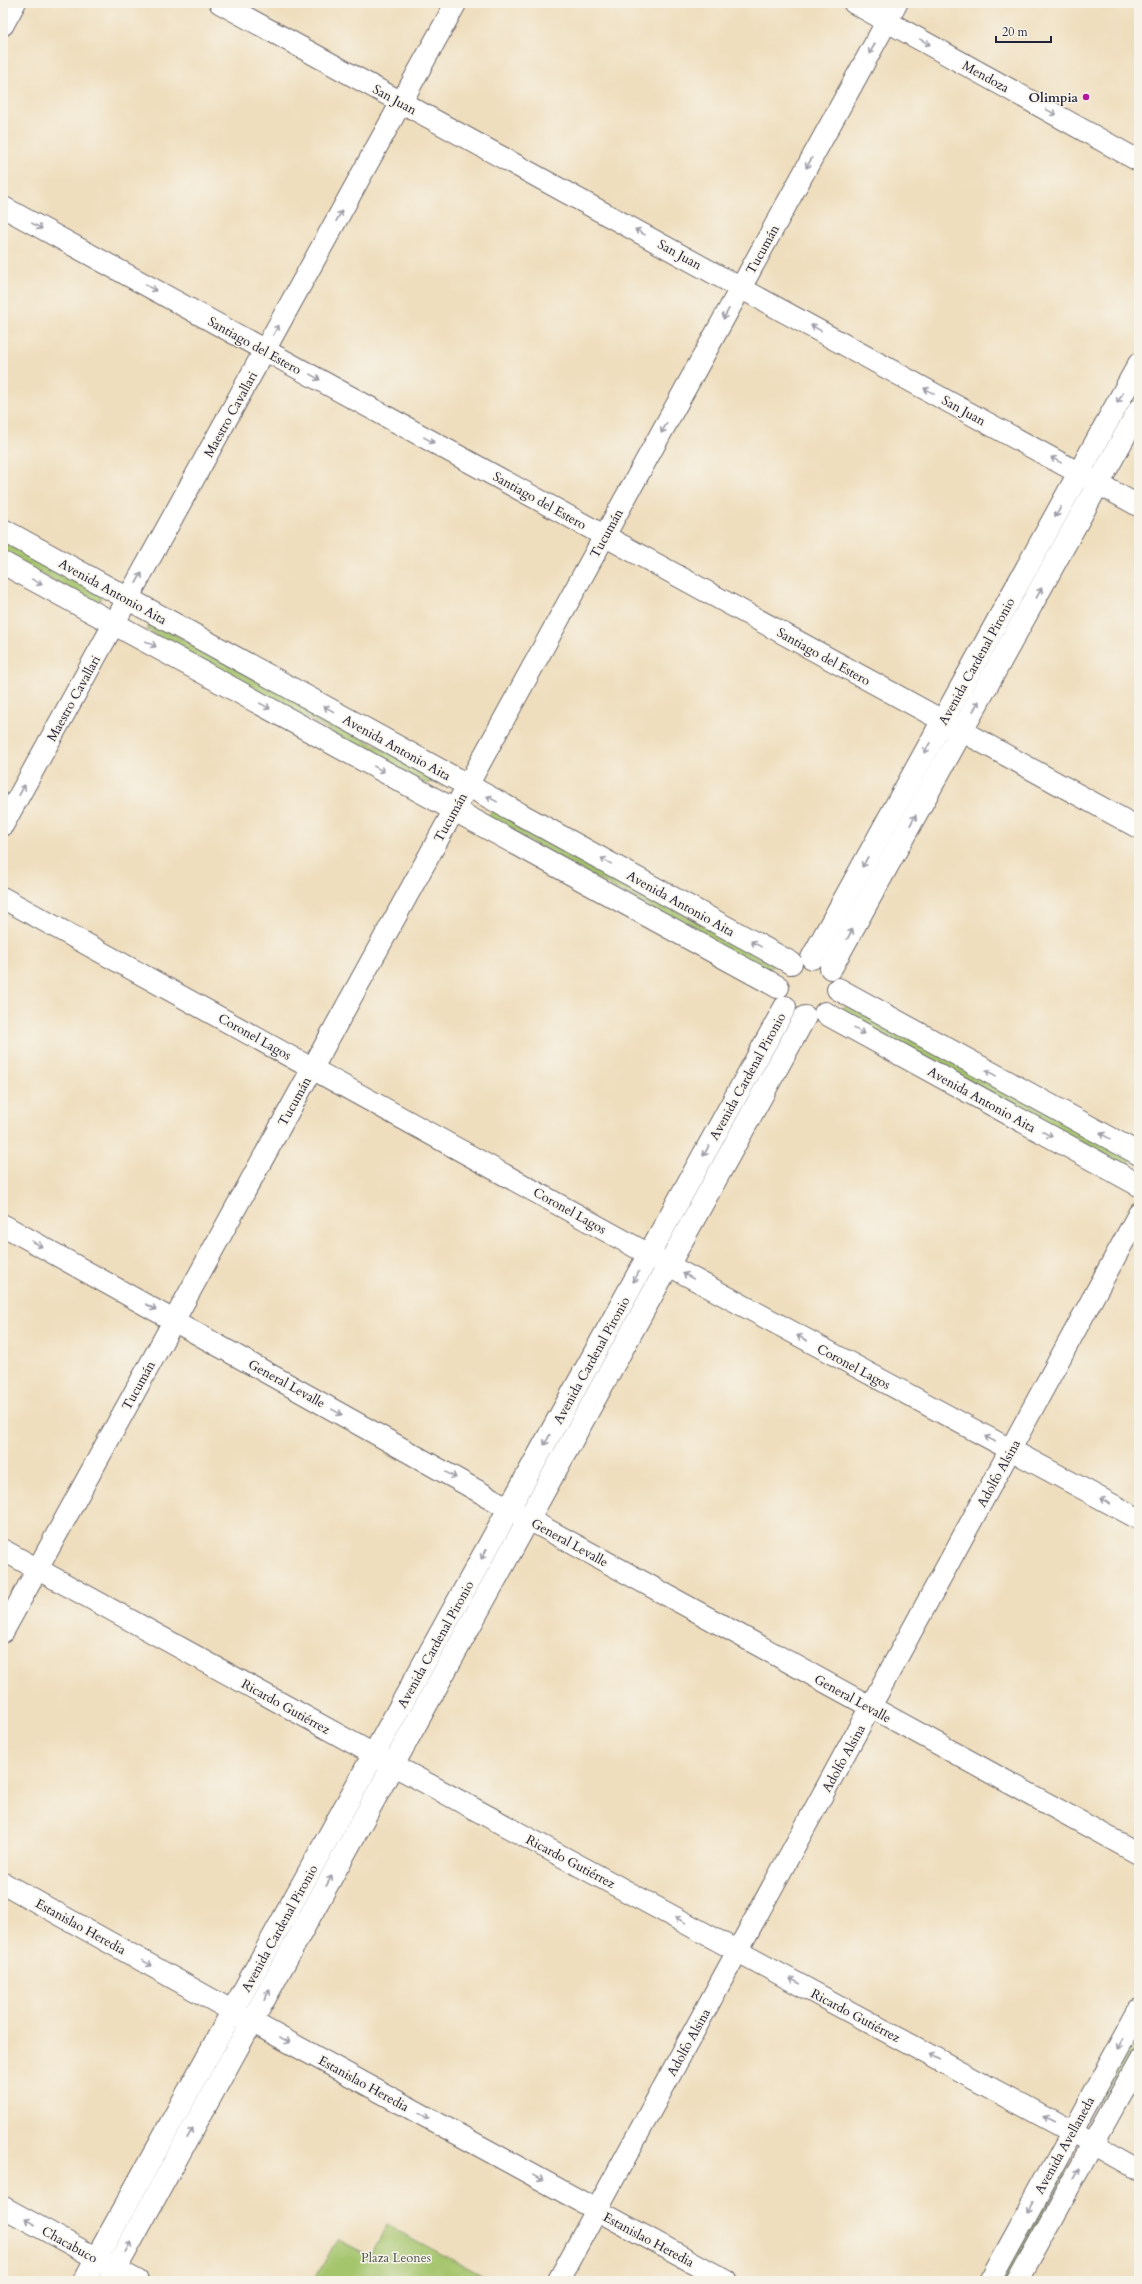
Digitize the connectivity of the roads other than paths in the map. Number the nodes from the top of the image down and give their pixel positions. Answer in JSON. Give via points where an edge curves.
{"nodes":[{"id":1,"x":15,"y":3,"type":"edge"},
{"id":2,"x":220,"y":3,"type":"edge"},
{"id":3,"x":456,"y":3,"type":"edge"},
{"id":4,"x":854,"y":3,"type":"edge"},
{"id":5,"x":897,"y":3,"type":"edge"},
{"id":6,"x":887,"y":21,"type":"junction"},
{"id":7,"x":3,"y":25,"type":"edge"},
{"id":8,"x":401,"y":102,"type":"junction"},
{"id":9,"x":1139,"y":161,"type":"edge"},
{"id":10,"x":3,"y":207,"type":"edge"},
{"id":11,"x":741,"y":287,"type":"junction"},
{"id":12,"x":265,"y":350,"type":"junction"},
{"id":13,"x":1139,"y":364,"type":"edge"},
{"id":14,"x":1139,"y":410,"type":"edge"},
{"id":15,"x":1079,"y":473,"type":"junction"},
{"id":16,"x":1098,"y":484,"type":"junction"},
{"id":17,"x":1139,"y":506,"type":"edge"},
{"id":18,"x":3,"y":530,"type":"edge"},
{"id":19,"x":605,"y":536,"type":"junction"},
{"id":20,"x":3,"y":563,"type":"edge"},
{"id":21,"x":127,"y":599,"type":"junction"},
{"id":22,"x":114,"y":624,"type":"junction"},
{"id":23,"x":942,"y":721,"type":"junction"},
{"id":24,"x":962,"y":732,"type":"junction"},
{"id":25,"x":468,"y":786,"type":"junction"},
{"id":26,"x":454,"y":810,"type":"junction"},
{"id":27,"x":3,"y":825,"type":"edge"},
{"id":28,"x":1139,"y":828,"type":"edge"},
{"id":29,"x":3,"y":898,"type":"edge"},
{"id":30,"x":812,"y":958,"type":"junction"},
{"id":31,"x":791,"y":963,"type":"junction"},
{"id":32,"x":832,"y":968,"type":"junction"},
{"id":33,"x":838,"y":989,"type":"junction"},
{"id":34,"x":782,"y":997,"type":"junction"},
{"id":35,"x":815,"y":1015,"type":"junction"},
{"id":36,"x":313,"y":1068,"type":"junction"},
{"id":37,"x":1139,"y":1154,"type":"edge"},
{"id":38,"x":1139,"y":1184,"type":"edge"},
{"id":39,"x":1139,"y":1213,"type":"edge"},
{"id":40,"x":3,"y":1225,"type":"edge"},
{"id":41,"x":649,"y":1254,"type":"junction"},
{"id":42,"x":668,"y":1265,"type":"junction"},
{"id":43,"x":174,"y":1320,"type":"junction"},
{"id":44,"x":1010,"y":1450,"type":"junction"},
{"id":45,"x":509,"y":1508,"type":"junction"},
{"id":46,"x":528,"y":1519,"type":"junction"},
{"id":47,"x":1139,"y":1520,"type":"edge"},
{"id":48,"x":3,"y":1550,"type":"edge"},
{"id":49,"x":37,"y":1569,"type":"junction"},
{"id":50,"x":3,"y":1632,"type":"edge"},
{"id":51,"x":870,"y":1707,"type":"junction"},
{"id":52,"x":374,"y":1754,"type":"junction"},
{"id":53,"x":393,"y":1765,"type":"junction"},
{"id":54,"x":1139,"y":1854,"type":"edge"},
{"id":55,"x":3,"y":1882,"type":"edge"},
{"id":56,"x":738,"y":1950,"type":"junction"},
{"id":57,"x":1139,"y":2010,"type":"edge"},
{"id":58,"x":233,"y":2011,"type":"junction"},
{"id":59,"x":252,"y":2022,"type":"junction"},
{"id":60,"x":1139,"y":2061,"type":"edge"},
{"id":61,"x":1072,"y":2132,"type":"junction"},
{"id":62,"x":1093,"y":2144,"type":"junction"},
{"id":63,"x":1139,"y":2170,"type":"edge"},
{"id":64,"x":3,"y":2207,"type":"edge"},
{"id":65,"x":596,"y":2210,"type":"junction"},
{"id":66,"x":97,"y":2259,"type":"junction"},
{"id":67,"x":112,"y":2275,"type":"edge"},
{"id":68,"x":84,"y":2281,"type":"edge"},
{"id":69,"x":138,"y":2281,"type":"edge"},
{"id":70,"x":558,"y":2281,"type":"edge"},
{"id":71,"x":727,"y":2281,"type":"edge"},
{"id":72,"x":990,"y":2281,"type":"edge"},
{"id":73,"x":1017,"y":2281,"type":"edge"}],
"edges":[{"from":1,"to":7,"type":"street"},
{"from":2,"to":8,"type":"street","name":"San Juan"},
{"from":3,"to":8,"type":"street","name":"Maestro Cavallari"},
{"from":4,"to":6,"type":"street","name":"Mendoza"},
{"from":5,"to":6,"type":"street","name":"Tucumán"},
{"from":6,"to":9,"type":"street","name":"Mendoza","one_way":true},
{"from":6,"to":11,"type":"street","name":"Tucumán","one_way":true},
{"from":11,"to":8,"type":"street","name":"San Juan","one_way":true},
{"from":12,"to":8,"type":"street","name":"Maestro Cavallari","one_way":true},
{"from":10,"to":12,"type":"street","name":"Santiago del Estero","one_way":true},
{"from":15,"to":11,"type":"street","name":"San Juan","one_way":true},
{"from":11,"to":19,"type":"street","name":"Tucumán","one_way":true},
{"from":12,"to":19,"type":"street","name":"Santiago del Estero","one_way":true},
{"from":21,"to":12,"type":"street","name":"Maestro Cavallari","one_way":true},
{"from":13,"to":15,"type":"main road","name":"Avenida Cardenal Pironio","one_way":true},
{"from":14,"to":16,"type":"main road","name":"Avenida Cardenal Pironio"},
{"from":15,"to":16,"type":"street","name":"San Juan"},
{"from":15,"to":23,"type":"main road","name":"Avenida Cardenal Pironio","one_way":true},
{"from":16,"to":17,"type":"street","name":"San Juan"},
{"from":24,"to":16,"type":"main road","name":"Avenida Cardenal Pironio","one_way":true},
{"from":18,"to":21,"type":"main road","name":"Avenida Antonio Aita"},
{"from":19,"to":23,"type":"street","name":"Santiago del Estero"},
{"from":19,"to":25,"type":"street","name":"Tucumán"},
{"from":20,"to":22,"type":"main road","name":"Avenida Antonio Aita","one_way":true},
{"from":21,"to":22,"type":"street","name":"Maestro Cavallari"},
{"from":25,"to":21,"type":"main road","name":"Avenida Antonio Aita","one_way":true},
{"from":22,"to":26,"type":"main road","name":"Avenida Antonio Aita","one_way":true},
{"from":27,"to":22,"type":"street","name":"Maestro Cavallari","one_way":true},
{"from":23,"to":24,"type":"street","name":"Santiago del Estero"},
{"from":23,"to":30,"type":"main road","name":"Avenida Cardenal Pironio","one_way":true},
{"from":24,"to":28,"type":"street","name":"Santiago del Estero"},
{"from":32,"to":24,"type":"main road","name":"Avenida Cardenal Pironio","one_way":true},
{"from":25,"to":26,"type":"street","name":"Tucumán"},
{"from":31,"to":25,"type":"main road","name":"Avenida Antonio Aita","one_way":true},
{"from":26,"to":34,"type":"main road","name":"Avenida Antonio Aita"},
{"from":26,"to":36,"type":"street","name":"Tucumán"},
{"from":29,"to":36,"type":"street","name":"Coronel Lagos"},
{"from":30,"to":31,"type":"main road","via":[[799,958]]},
{"from":30,"to":32,"type":"main road","via":[[823,961]]},
{"from":31,"to":34,"type":"main road","via":[[780,975]]},
{"from":32,"to":33,"type":"main road","via":[[838,981]]},
{"from":33,"to":35,"type":"main road","via":[[833,1004]]},
{"from":37,"to":33,"type":"main road","name":"Avenida Antonio Aita","one_way":true},
{"from":34,"to":35,"type":"main road","via":[[794,1014]]},
{"from":34,"to":41,"type":"main road","name":"Avenida Cardenal Pironio","one_way":true},
{"from":35,"to":38,"type":"main road","name":"Avenida Antonio Aita","one_way":true},
{"from":35,"to":42,"type":"main road","name":"Avenida Cardenal Pironio"},
{"from":36,"to":41,"type":"street","name":"Coronel Lagos"},
{"from":36,"to":43,"type":"street","name":"Tucumán"},
{"from":39,"to":44,"type":"street","name":"Adolfo Alsina"},
{"from":40,"to":43,"type":"street","name":"General Levalle","one_way":true},
{"from":41,"to":42,"type":"street","name":"Coronel Lagos"},
{"from":41,"to":45,"type":"main road","name":"Avenida Cardenal Pironio","one_way":true},
{"from":44,"to":42,"type":"street","name":"Coronel Lagos","one_way":true},
{"from":42,"to":46,"type":"main road","name":"Avenida Cardenal Pironio"},
{"from":43,"to":45,"type":"street","name":"General Levalle","one_way":true},
{"from":43,"to":49,"type":"street","name":"Tucumán"},
{"from":47,"to":44,"type":"street","name":"Coronel Lagos","one_way":true},
{"from":44,"to":51,"type":"street","name":"Adolfo Alsina"},
{"from":45,"to":46,"type":"street","name":"General Levalle"},
{"from":45,"to":52,"type":"main road","name":"Avenida Cardenal Pironio","one_way":true},
{"from":46,"to":51,"type":"street","name":"General Levalle"},
{"from":46,"to":53,"type":"main road","name":"Avenida Cardenal Pironio"},
{"from":48,"to":49,"type":"street","name":"Ricardo Gutiérrez"},
{"from":49,"to":50,"type":"street","name":"Tucumán"},
{"from":49,"to":52,"type":"street","name":"Ricardo Gutiérrez"},
{"from":51,"to":54,"type":"street","name":"General Levalle"},
{"from":51,"to":56,"type":"street","name":"Adolfo Alsina"},
{"from":52,"to":53,"type":"street","name":"Ricardo Gutiérrez"},
{"from":52,"to":58,"type":"main road","name":"Avenida Cardenal Pironio"},
{"from":56,"to":53,"type":"street","name":"Ricardo Gutiérrez","one_way":true},
{"from":59,"to":53,"type":"main road","name":"Avenida Cardenal Pironio","one_way":true},
{"from":55,"to":58,"type":"street","name":"Estanislao Heredia","one_way":true},
{"from":61,"to":56,"type":"street","name":"Ricardo Gutiérrez","one_way":true},
{"from":56,"to":65,"type":"street","name":"Adolfo Alsina"},
{"from":57,"to":61,"type":"street","name":"Avenida Avellaneda","one_way":true},
{"from":58,"to":59,"type":"street","name":"Estanislao Heredia"},
{"from":58,"to":66,"type":"main road","name":"Avenida Cardenal Pironio"},
{"from":59,"to":65,"type":"street","name":"Estanislao Heredia","one_way":true},
{"from":67,"to":59,"type":"main road","name":"Avenida Cardenal Pironio","one_way":true},
{"from":60,"to":62,"type":"street","name":"Avenida Avellaneda"},
{"from":61,"to":62,"type":"street","name":"Ricardo Gutiérrez"},
{"from":61,"to":72,"type":"street","name":"Avenida Avellaneda","one_way":true},
{"from":62,"to":63,"type":"street","name":"Ricardo Gutiérrez"},
{"from":73,"to":62,"type":"street","name":"Avenida Avellaneda","one_way":true},
{"from":66,"to":64,"type":"street","name":"Chacabuco","one_way":true},
{"from":65,"to":70,"type":"street","name":"Adolfo Alsina"},
{"from":65,"to":71,"type":"street","name":"Estanislao Heredia"},
{"from":66,"to":67,"type":"street","name":"Chacabuco"},
{"from":66,"to":68,"type":"main road","name":"Avenida Cardenal Pironio"},
{"from":67,"to":69,"type":"street","name":"Chacabuco"}]}
